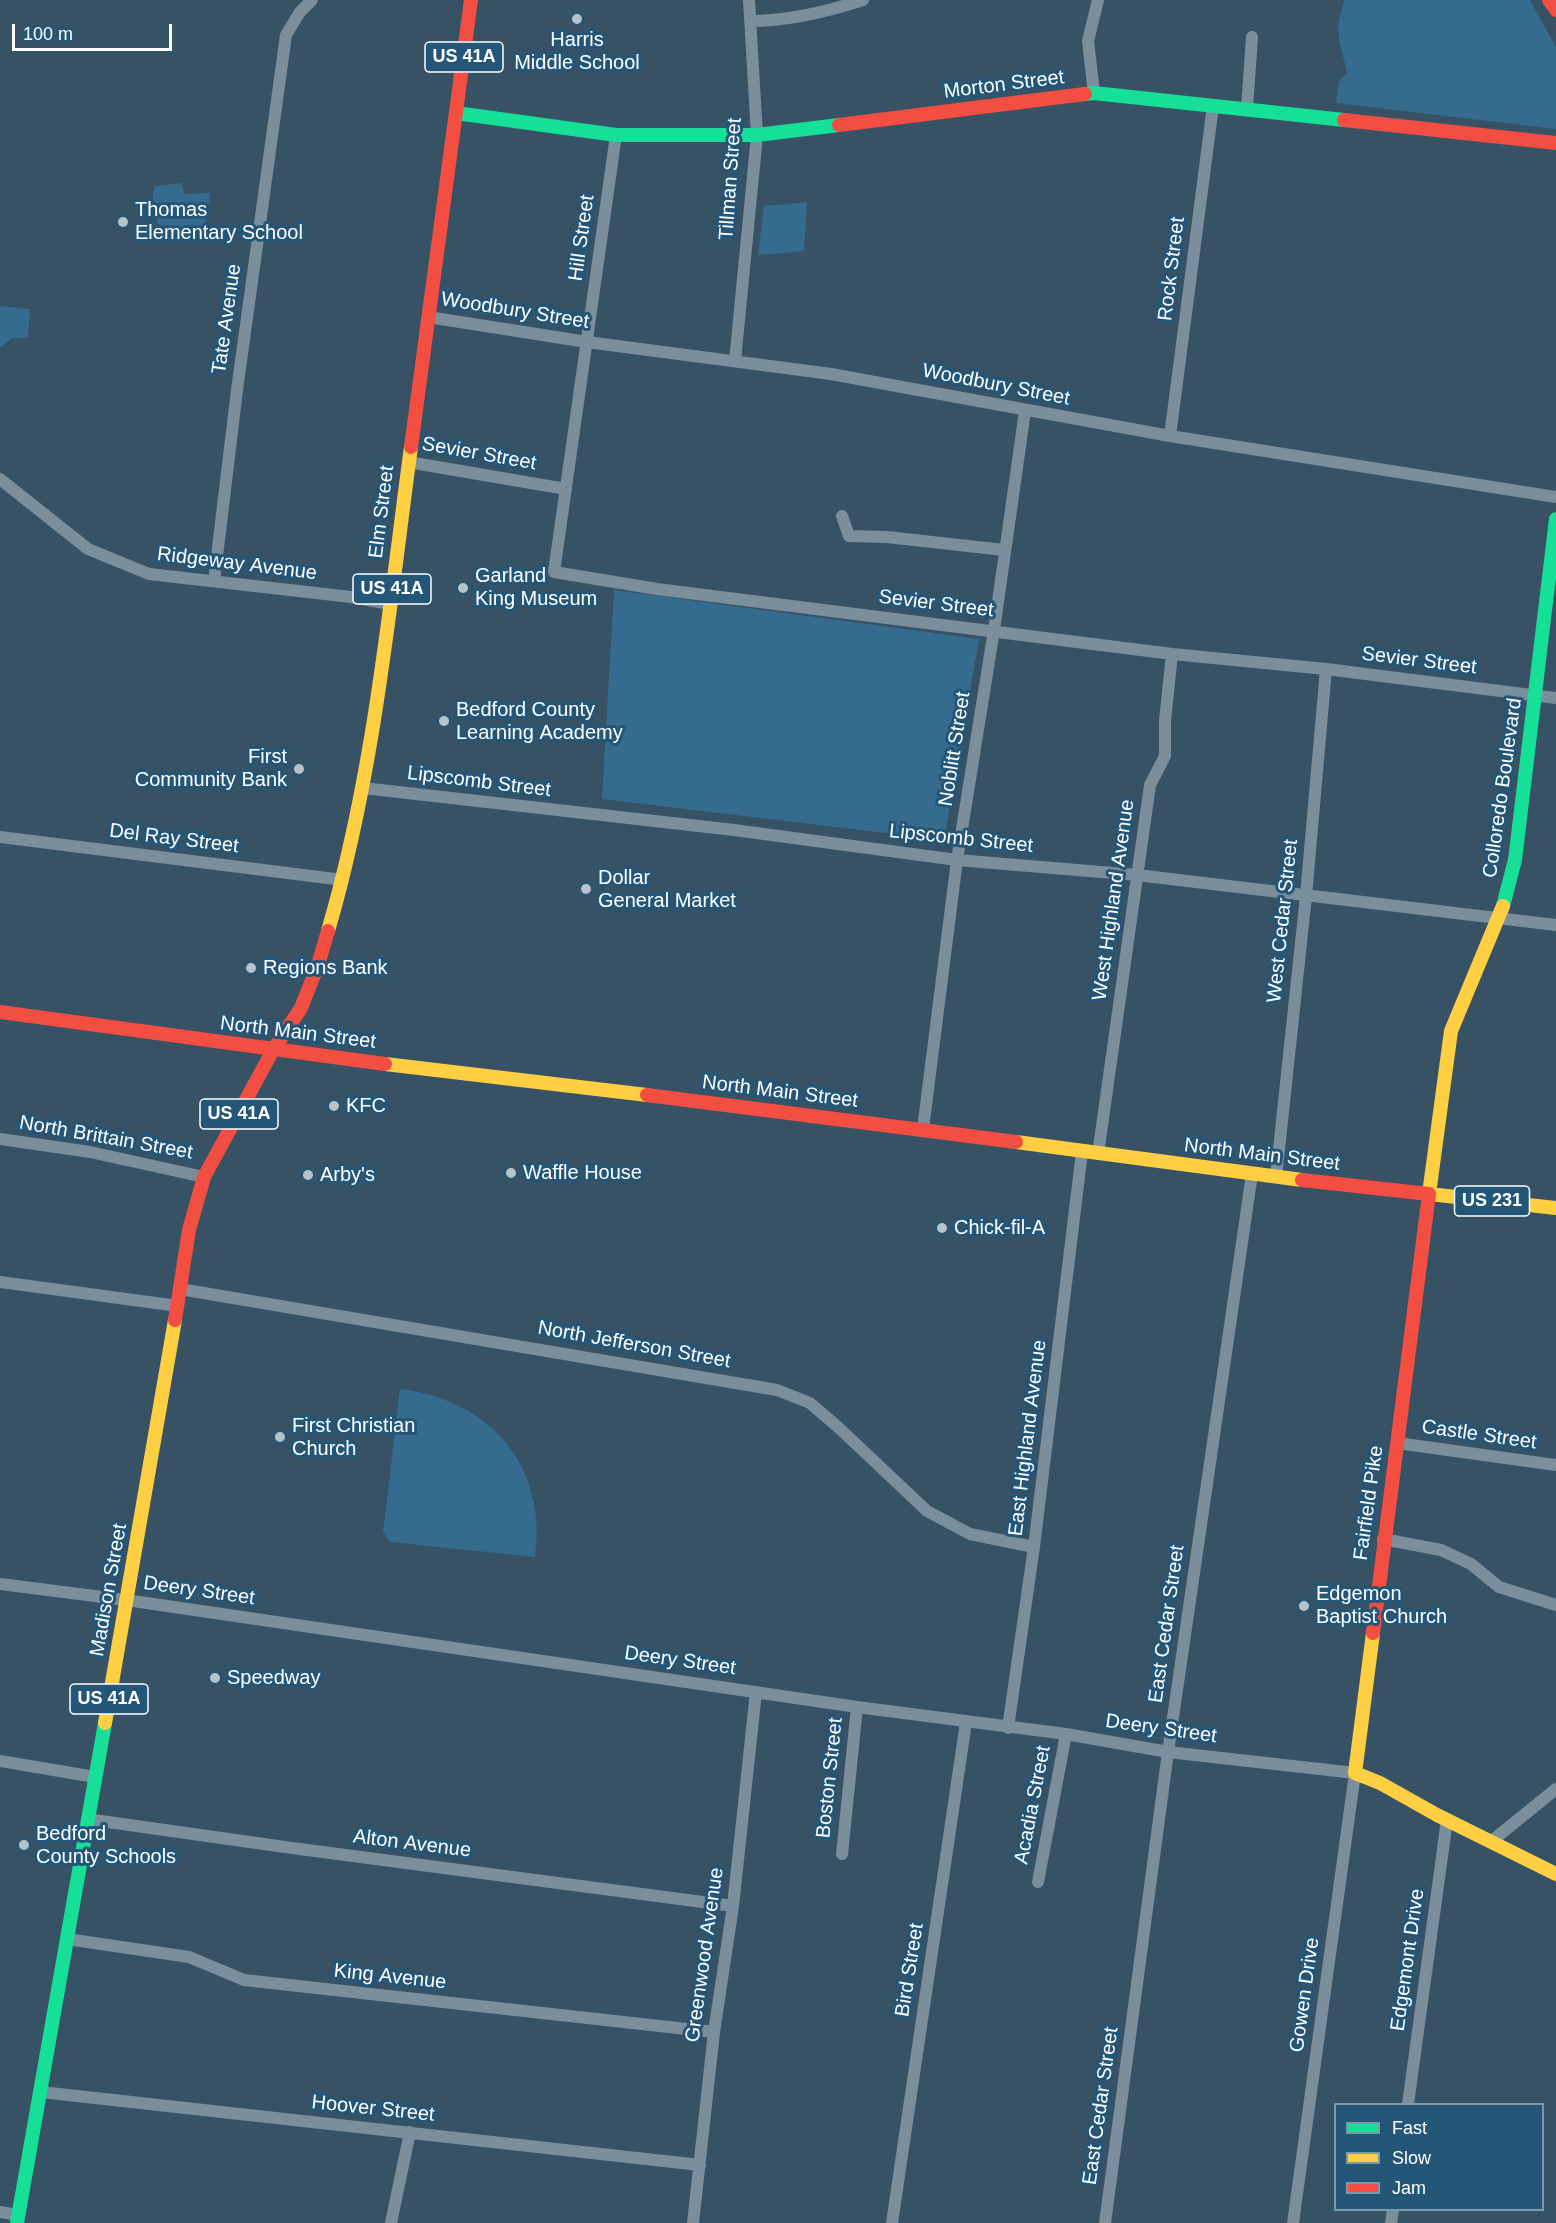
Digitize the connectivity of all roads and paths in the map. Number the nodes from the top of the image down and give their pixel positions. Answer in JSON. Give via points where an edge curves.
{"nodes":[{"id":1,"x":312,"y":0,"type":"edge"},
{"id":2,"x":471,"y":0,"type":"edge"},
{"id":3,"x":748,"y":0,"type":"edge"},
{"id":4,"x":863,"y":0,"type":"edge"},
{"id":5,"x":1098,"y":0,"type":"edge"},
{"id":6,"x":1549,"y":0,"type":"edge"},
{"id":7,"x":1556,"y":10,"type":"edge"},
{"id":8,"x":750,"y":21,"type":"junction"},
{"id":9,"x":1252,"y":37,"type":"dead end"},
{"id":10,"x":1094,"y":93,"type":"junction"},
{"id":11,"x":1213,"y":106,"type":"junction"},
{"id":12,"x":1247,"y":108,"type":"junction"},
{"id":13,"x":456,"y":113,"type":"junction"},
{"id":14,"x":615,"y":135,"type":"junction"},
{"id":15,"x":757,"y":135,"type":"junction"},
{"id":16,"x":1556,"y":143,"type":"edge"},
{"id":17,"x":428,"y":317,"type":"junction"},
{"id":18,"x":587,"y":342,"type":"junction"},
{"id":19,"x":735,"y":361,"type":"junction"},
{"id":20,"x":1025,"y":411,"type":"junction"},
{"id":21,"x":1170,"y":436,"type":"junction"},
{"id":22,"x":408,"y":462,"type":"junction"},
{"id":23,"x":0,"y":479,"type":"edge"},
{"id":24,"x":566,"y":489,"type":"junction"},
{"id":25,"x":1556,"y":497,"type":"edge"},
{"id":26,"x":842,"y":516,"type":"dead end"},
{"id":27,"x":1556,"y":519,"type":"edge"},
{"id":28,"x":1004,"y":550,"type":"junction"},
{"id":29,"x":214,"y":581,"type":"junction"},
{"id":30,"x":390,"y":604,"type":"junction"},
{"id":31,"x":994,"y":630,"type":"junction"},
{"id":32,"x":1172,"y":654,"type":"junction"},
{"id":33,"x":1326,"y":669,"type":"junction"},
{"id":34,"x":1535,"y":696,"type":"junction"},
{"id":35,"x":1556,"y":698,"type":"edge"},
{"id":36,"x":363,"y":788,"type":"junction"},
{"id":37,"x":0,"y":837,"type":"edge"},
{"id":38,"x":957,"y":860,"type":"junction"},
{"id":39,"x":1137,"y":875,"type":"junction"},
{"id":40,"x":343,"y":880,"type":"junction"},
{"id":41,"x":1306,"y":896,"type":"junction"},
{"id":42,"x":1499,"y":918,"type":"junction"},
{"id":43,"x":1556,"y":925,"type":"edge"},
{"id":44,"x":0,"y":1012,"type":"edge"},
{"id":45,"x":273,"y":1050,"type":"junction"},
{"id":46,"x":923,"y":1129,"type":"junction"},
{"id":47,"x":0,"y":1139,"type":"edge"},
{"id":48,"x":1082,"y":1152,"type":"junction"},
{"id":49,"x":1098,"y":1154,"type":"junction"},
{"id":50,"x":1252,"y":1174,"type":"junction"},
{"id":51,"x":204,"y":1177,"type":"junction"},
{"id":52,"x":1276,"y":1177,"type":"junction"},
{"id":53,"x":1428,"y":1194,"type":"junction"},
{"id":54,"x":1556,"y":1208,"type":"edge"},
{"id":55,"x":0,"y":1282,"type":"edge"},
{"id":56,"x":180,"y":1288,"type":"junction"},
{"id":57,"x":178,"y":1306,"type":"junction"},
{"id":58,"x":1397,"y":1443,"type":"junction"},
{"id":59,"x":1556,"y":1465,"type":"edge"},
{"id":60,"x":1383,"y":1539,"type":"junction"},
{"id":61,"x":1034,"y":1547,"type":"junction"},
{"id":62,"x":0,"y":1584,"type":"edge"},
{"id":63,"x":126,"y":1600,"type":"junction"},
{"id":64,"x":1556,"y":1605,"type":"edge"},
{"id":65,"x":756,"y":1692,"type":"junction"},
{"id":66,"x":857,"y":1707,"type":"junction"},
{"id":67,"x":966,"y":1722,"type":"junction"},
{"id":68,"x":1008,"y":1728,"type":"junction"},
{"id":69,"x":1066,"y":1734,"type":"junction"},
{"id":70,"x":1168,"y":1752,"type":"junction"},
{"id":71,"x":0,"y":1761,"type":"edge"},
{"id":72,"x":1355,"y":1773,"type":"junction"},
{"id":73,"x":95,"y":1777,"type":"junction"},
{"id":74,"x":1556,"y":1789,"type":"edge"},
{"id":75,"x":87,"y":1819,"type":"junction"},
{"id":76,"x":1447,"y":1820,"type":"junction"},
{"id":77,"x":1492,"y":1840,"type":"junction"},
{"id":78,"x":842,"y":1854,"type":"dead end"},
{"id":79,"x":1556,"y":1874,"type":"edge"},
{"id":80,"x":1038,"y":1882,"type":"dead end"},
{"id":81,"x":733,"y":1906,"type":"junction"},
{"id":82,"x":67,"y":1939,"type":"junction"},
{"id":83,"x":714,"y":2032,"type":"junction"},
{"id":84,"x":41,"y":2092,"type":"junction"},
{"id":85,"x":1408,"y":2103,"type":"edge"},
{"id":86,"x":410,"y":2132,"type":"junction"},
{"id":87,"x":700,"y":2165,"type":"junction"},
{"id":88,"x":0,"y":2212,"type":"edge"},
{"id":89,"x":18,"y":2219,"type":"edge"},
{"id":90,"x":391,"y":2223,"type":"edge"},
{"id":91,"x":693,"y":2223,"type":"edge"},
{"id":92,"x":892,"y":2223,"type":"edge"},
{"id":93,"x":1105,"y":2223,"type":"edge"},
{"id":94,"x":1293,"y":2223,"type":"edge"}],
"edges":[{"from":1,"to":29,"type":"street","name":"Tate Avenue","via":[[286,35]]},
{"from":2,"to":13,"type":"main road","name":"Elm Street","number":"US 41A"},
{"from":3,"to":8,"type":"street","name":"Tillman Street"},
{"from":4,"to":8,"type":"street","via":[[778,21]]},
{"from":5,"to":10,"type":"street","via":[[1088,41]]},
{"from":6,"to":7,"type":"main road"},
{"from":8,"to":15,"type":"street","name":"Tillman Street"},
{"from":9,"to":12,"type":"street"},
{"from":10,"to":11,"type":"main road","name":"Morton Street"},
{"from":10,"to":15,"type":"main road","name":"Morton Street"},
{"from":11,"to":12,"type":"main road","name":"Morton Street"},
{"from":11,"to":21,"type":"street","name":"Rock Street"},
{"from":12,"to":16,"type":"main road","name":"Morton Street"},
{"from":13,"to":14,"type":"main road","name":"Morton Street"},
{"from":13,"to":17,"type":"main road","name":"Elm Street","number":"US 41A"},
{"from":14,"to":15,"type":"main road","name":"Morton Street"},
{"from":14,"to":18,"type":"street","name":"Hill Street"},
{"from":15,"to":19,"type":"street","name":"Tillman Street"},
{"from":17,"to":18,"type":"street","name":"Woodbury Street"},
{"from":17,"to":22,"type":"main road","name":"Elm Street","number":"US 41A"},
{"from":18,"to":19,"type":"street","name":"Woodbury Street"},
{"from":18,"to":24,"type":"street","name":"Hill Street"},
{"from":19,"to":20,"type":"street","name":"Woodbury Street","via":[[831,374]]},
{"from":20,"to":21,"type":"street","name":"Woodbury Street"},
{"from":20,"to":28,"type":"street","name":"Noblitt Street"},
{"from":21,"to":25,"type":"street","name":"Woodbury Street"},
{"from":22,"to":24,"type":"street","name":"Sevier Street"},
{"from":22,"to":30,"type":"main road","name":"Elm Street","number":"US 41A"},
{"from":23,"to":29,"type":"street","name":"Ridgeway Avenue","via":[[88,549],[148,574]]},
{"from":24,"to":31,"type":"street","name":"Sevier Street","via":[[554,572],[657,589]]},
{"from":26,"to":28,"type":"street","via":[[849,536]]},
{"from":27,"to":34,"type":"main road","name":"Colloredo Boulevard","number":"US 231"},
{"from":28,"to":31,"type":"street","name":"Noblitt Street"},
{"from":29,"to":30,"type":"street","name":"Ridgeway Avenue"},
{"from":30,"to":36,"type":"main road","name":"Elm Street","number":"US 41A"},
{"from":31,"to":32,"type":"street","name":"Sevier Street"},
{"from":31,"to":38,"type":"street","name":"Noblitt Street"},
{"from":32,"to":33,"type":"street","name":"Sevier Street"},
{"from":32,"to":39,"type":"street","name":"West Highland Avenue","via":[[1165,756],[1150,785]]},
{"from":33,"to":34,"type":"street","name":"Sevier Street"},
{"from":33,"to":41,"type":"street","name":"West Cedar Street"},
{"from":34,"to":35,"type":"street","name":"Sevier Street"},
{"from":34,"to":42,"type":"main road","name":"Colloredo Boulevard","number":"US 231","via":[[1515,860]]},
{"from":36,"to":38,"type":"street","name":"Lipscomb Street"},
{"from":36,"to":40,"type":"main road","name":"Elm Street","number":"US 41A"},
{"from":37,"to":40,"type":"street","name":"Del Ray Street"},
{"from":38,"to":39,"type":"street","name":"Lipscomb Street"},
{"from":38,"to":46,"type":"street","name":"Noblitt Street"},
{"from":39,"to":41,"type":"street","name":"Lipscomb Street"},
{"from":39,"to":49,"type":"street","name":"West Highland Avenue"},
{"from":40,"to":45,"type":"main road","name":"Elm Street","number":"US 41A","via":[[301,1008]]},
{"from":41,"to":42,"type":"street","name":"Lipscomb Street"},
{"from":41,"to":52,"type":"street","name":"West Cedar Street"},
{"from":42,"to":43,"type":"street","name":"Lipscomb Street"},
{"from":42,"to":53,"type":"main road","name":"Colloredo Boulevard","number":"US 231","via":[[1451,1031]]},
{"from":44,"to":45,"type":"main road","name":"North Main Street"},
{"from":45,"to":46,"type":"main road","name":"North Main Street"},
{"from":45,"to":51,"type":"main road","name":"Madison Street","number":"US 41A"},
{"from":46,"to":48,"type":"main road","name":"North Main Street"},
{"from":47,"to":51,"type":"street","name":"North Brittain Street","via":[[90,1152]]},
{"from":48,"to":49,"type":"main road","name":"North Main Street"},
{"from":48,"to":61,"type":"street","name":"East Highland Avenue"},
{"from":49,"to":50,"type":"main road","name":"North Main Street"},
{"from":50,"to":52,"type":"main road","name":"North Main Street"},
{"from":50,"to":70,"type":"street","name":"East Cedar Street"},
{"from":51,"to":56,"type":"main road","name":"Madison Street","number":"US 41A","via":[[189,1230]]},
{"from":52,"to":53,"type":"main road","name":"North Main Street"},
{"from":53,"to":54,"type":"main road","name":"North Main Street","number":"US 231"},
{"from":53,"to":58,"type":"main road","name":"Fairfield Pike"},
{"from":55,"to":57,"type":"street"},
{"from":56,"to":57,"type":"main road","name":"Madison Street","number":"US 41A"},
{"from":56,"to":61,"type":"street","name":"North Jefferson Street","via":[[777,1390],[810,1403],[927,1511],[970,1534]]},
{"from":57,"to":63,"type":"main road","name":"Madison Street","number":"US 41A"},
{"from":58,"to":59,"type":"street","name":"Castle Street"},
{"from":58,"to":60,"type":"main road","name":"Fairfield Pike"},
{"from":60,"to":64,"type":"street","via":[[1441,1550],[1471,1564],[1499,1587]]},
{"from":60,"to":72,"type":"main road","name":"Fairfield Pike"},
{"from":61,"to":68,"type":"street","name":"East Highland Avenue"},
{"from":62,"to":63,"type":"street","name":"Deery Street"},
{"from":63,"to":65,"type":"street","name":"Deery Street"},
{"from":63,"to":73,"type":"main road","name":"Madison Street","number":"US 41A"},
{"from":65,"to":66,"type":"street","name":"Deery Street"},
{"from":65,"to":81,"type":"street","name":"Greenwood Avenue"},
{"from":66,"to":67,"type":"street","name":"Deery Street"},
{"from":66,"to":78,"type":"street","name":"Boston Street"},
{"from":67,"to":68,"type":"street","name":"Deery Street"},
{"from":67,"to":92,"type":"street","name":"Bird Street"},
{"from":68,"to":69,"type":"street","name":"Deery Street"},
{"from":69,"to":70,"type":"street","name":"Deery Street"},
{"from":69,"to":80,"type":"street","name":"Acadia Street"},
{"from":70,"to":72,"type":"street","name":"Deery Street"},
{"from":70,"to":93,"type":"street","name":"East Cedar Street"},
{"from":71,"to":73,"type":"street"},
{"from":72,"to":76,"type":"main road","via":[[1377,1780]]},
{"from":72,"to":94,"type":"street","name":"Gowen Drive"},
{"from":73,"to":75,"type":"main road","name":"Madison Street","number":"US 41A"},
{"from":74,"to":77,"type":"street"},
{"from":75,"to":81,"type":"street","name":"Alton Avenue"},
{"from":75,"to":82,"type":"main road","name":"Madison Street","number":"US 41A"},
{"from":76,"to":77,"type":"main road"},
{"from":76,"to":85,"type":"street","name":"Edgemont Drive"},
{"from":77,"to":79,"type":"main road"},
{"from":81,"to":83,"type":"street","name":"Greenwood Avenue"},
{"from":82,"to":83,"type":"street","name":"King Avenue","via":[[189,1957],[244,1980]]},
{"from":82,"to":84,"type":"main road","name":"Madison Street","number":"US 41A"},
{"from":83,"to":87,"type":"street","name":"Greenwood Avenue"},
{"from":84,"to":86,"type":"street","name":"Hoover Street"},
{"from":84,"to":89,"type":"main road","name":"Madison Street","number":"US 41A"},
{"from":86,"to":87,"type":"street","name":"Hoover Street"},
{"from":86,"to":90,"type":"street"},
{"from":87,"to":91,"type":"street","name":"Greenwood Avenue"},
{"from":88,"to":89,"type":"street"}]}
